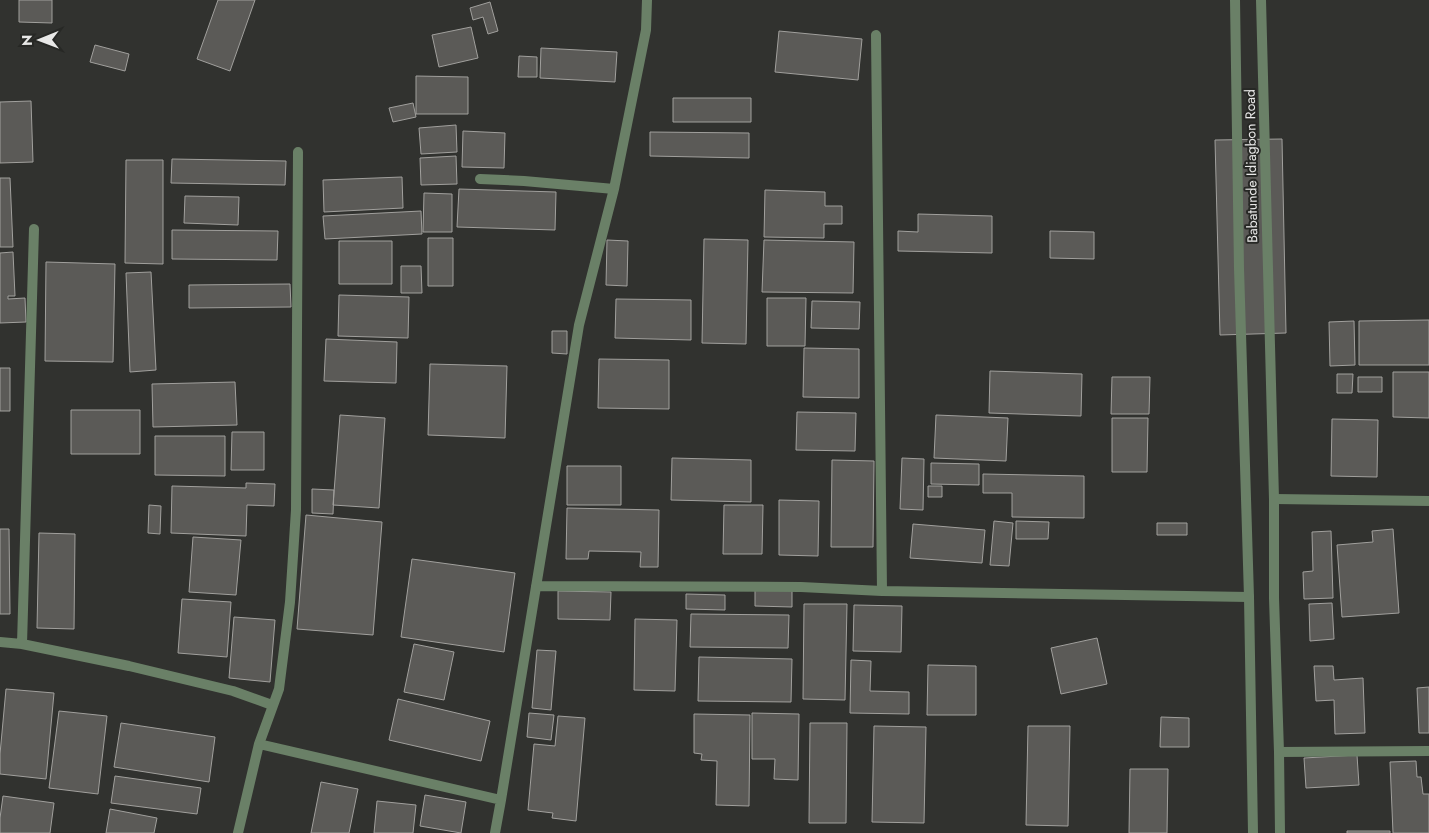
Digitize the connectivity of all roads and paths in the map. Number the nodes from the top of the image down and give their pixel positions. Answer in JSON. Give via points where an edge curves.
{"nodes":[{"id":1,"x":647,"y":0,"type":"edge"},
{"id":2,"x":1235,"y":0,"type":"edge"},
{"id":3,"x":1262,"y":0,"type":"edge"},
{"id":4,"x":876,"y":35,"type":"dead end"},
{"id":5,"x":298,"y":152,"type":"dead end"},
{"id":6,"x":480,"y":179,"type":"dead end"},
{"id":7,"x":614,"y":189,"type":"junction"},
{"id":8,"x":34,"y":229,"type":"dead end"},
{"id":9,"x":1274,"y":499,"type":"junction"},
{"id":10,"x":1429,"y":501,"type":"edge"},
{"id":11,"x":536,"y":586,"type":"junction"},
{"id":12,"x":882,"y":591,"type":"junction"},
{"id":13,"x":1249,"y":597,"type":"junction"},
{"id":14,"x":0,"y":642,"type":"edge"},
{"id":15,"x":22,"y":644,"type":"junction"},
{"id":16,"x":272,"y":705,"type":"junction"},
{"id":17,"x":259,"y":744,"type":"junction"},
{"id":18,"x":1429,"y":751,"type":"edge"},
{"id":19,"x":1279,"y":752,"type":"junction"},
{"id":20,"x":501,"y":800,"type":"junction"},
{"id":21,"x":238,"y":833,"type":"edge"},
{"id":22,"x":494,"y":833,"type":"edge"},
{"id":23,"x":1253,"y":833,"type":"edge"},
{"id":24,"x":1280,"y":833,"type":"edge"}],
"edges":[{"from":1,"to":7,"type":"street","via":[[646,30]]},
{"from":2,"to":13,"type":"street","name":"Babatunde Idiagbon Road"},
{"from":3,"to":9,"type":"street","name":"Babatunde Idiagbon Road"},
{"from":4,"to":12,"type":"street"},
{"from":5,"to":16,"type":"street","via":[[296,510],[290,602],[279,689]]},
{"from":6,"to":7,"type":"street"},
{"from":7,"to":11,"type":"street","via":[[579,325]]},
{"from":8,"to":15,"type":"street"},
{"from":9,"to":10,"type":"street"},
{"from":9,"to":19,"type":"street","name":"Babatunde Idiagbon Road"},
{"from":11,"to":12,"type":"street","via":[[801,587]]},
{"from":11,"to":20,"type":"street"},
{"from":12,"to":13,"type":"street"},
{"from":13,"to":23,"type":"street","name":"Babatunde Idiagbon Road"},
{"from":14,"to":15,"type":"street"},
{"from":15,"to":16,"type":"street","via":[[233,691]]},
{"from":16,"to":17,"type":"street"},
{"from":17,"to":20,"type":"street"},
{"from":17,"to":21,"type":"street"},
{"from":18,"to":19,"type":"street"},
{"from":19,"to":24,"type":"street","name":"Babatunde Idiagbon Road"},
{"from":20,"to":22,"type":"street"}]}
